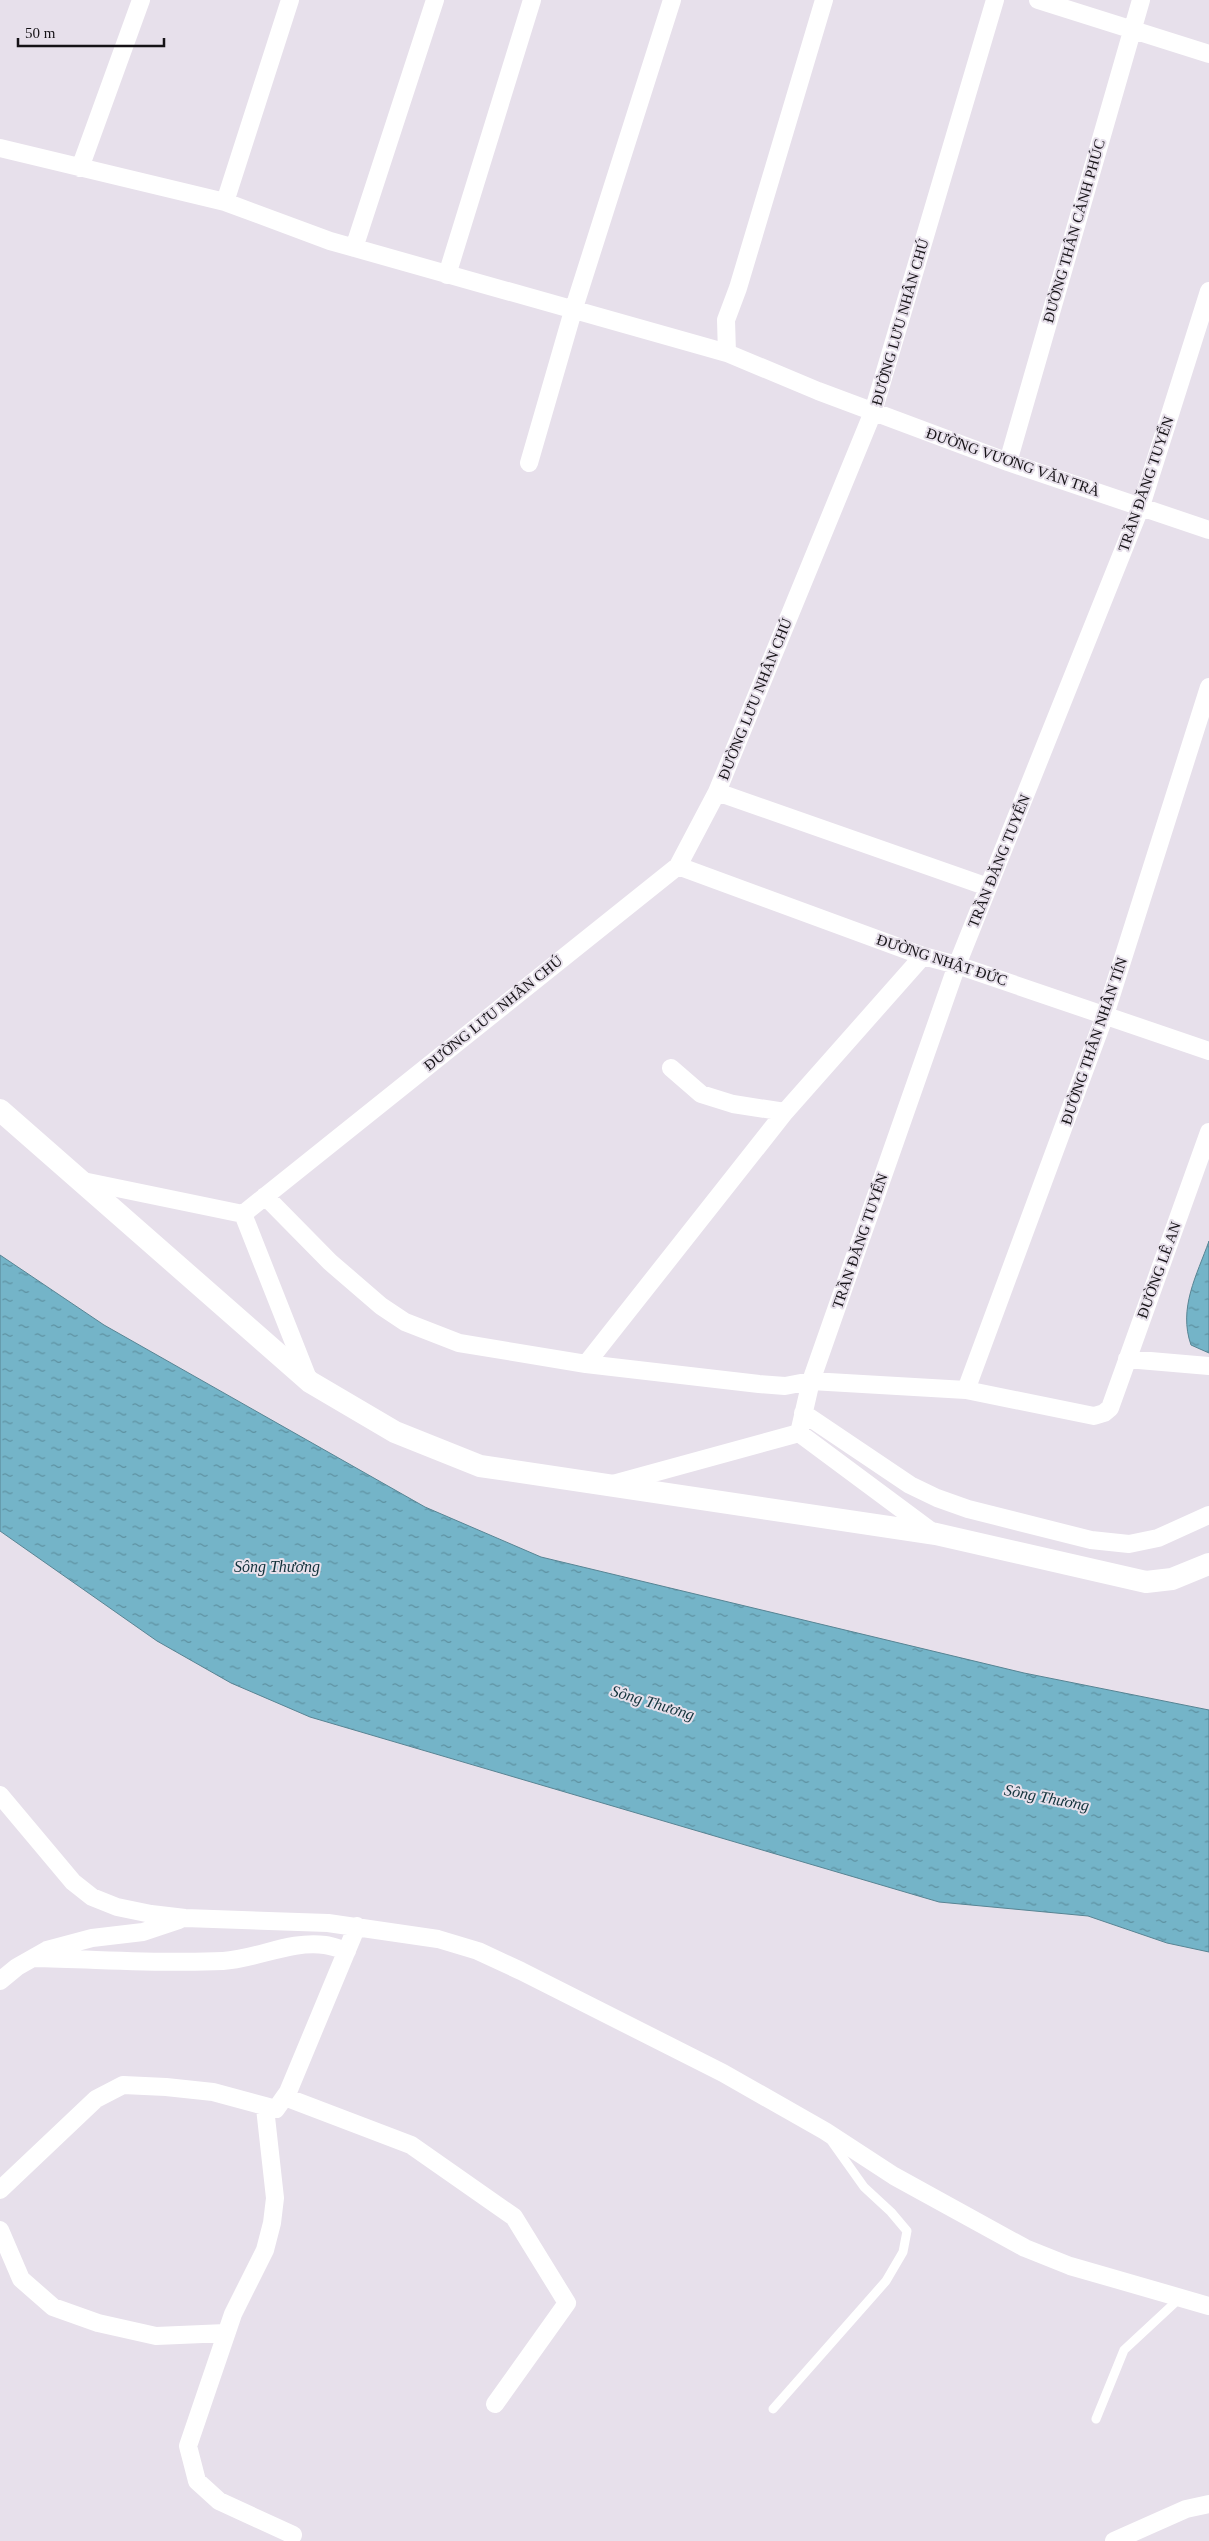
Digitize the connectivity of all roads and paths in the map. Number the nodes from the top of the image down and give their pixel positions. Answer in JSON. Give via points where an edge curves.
{"nodes":[{"id":1,"x":141,"y":0,"type":"edge"},
{"id":2,"x":290,"y":0,"type":"edge"},
{"id":3,"x":436,"y":0,"type":"edge"},
{"id":4,"x":532,"y":0,"type":"edge"},
{"id":5,"x":672,"y":0,"type":"edge"},
{"id":6,"x":824,"y":0,"type":"edge"},
{"id":7,"x":994,"y":0,"type":"edge"},
{"id":8,"x":1038,"y":0,"type":"edge"},
{"id":9,"x":1141,"y":0,"type":"edge"},
{"id":10,"x":1132,"y":30,"type":"junction"},
{"id":11,"x":1209,"y":54,"type":"edge"},
{"id":12,"x":0,"y":148,"type":"edge"},
{"id":13,"x":80,"y":168,"type":"junction"},
{"id":14,"x":225,"y":202,"type":"junction"},
{"id":15,"x":354,"y":248,"type":"junction"},
{"id":16,"x":447,"y":275,"type":"junction"},
{"id":17,"x":1209,"y":291,"type":"edge"},
{"id":18,"x":573,"y":311,"type":"junction"},
{"id":19,"x":728,"y":354,"type":"junction"},
{"id":20,"x":873,"y":412,"type":"junction"},
{"id":21,"x":1008,"y":462,"type":"junction"},
{"id":22,"x":529,"y":464,"type":"dead end"},
{"id":23,"x":1141,"y":506,"type":"junction"},
{"id":24,"x":1209,"y":530,"type":"edge"},
{"id":25,"x":1209,"y":687,"type":"edge"},
{"id":26,"x":717,"y":792,"type":"junction"},
{"id":27,"x":678,"y":866,"type":"junction"},
{"id":28,"x":988,"y":887,"type":"junction"},
{"id":29,"x":923,"y":956,"type":"junction"},
{"id":30,"x":957,"y":965,"type":"junction"},
{"id":31,"x":1105,"y":1014,"type":"junction"},
{"id":32,"x":1209,"y":1051,"type":"edge"},
{"id":33,"x":671,"y":1068,"type":"dead end"},
{"id":34,"x":0,"y":1110,"type":"edge"},
{"id":35,"x":785,"y":1112,"type":"junction"},
{"id":36,"x":1209,"y":1132,"type":"edge"},
{"id":37,"x":83,"y":1181,"type":"junction"},
{"id":38,"x":265,"y":1196,"type":"junction"},
{"id":39,"x":243,"y":1214,"type":"junction"},
{"id":40,"x":1127,"y":1359,"type":"junction"},
{"id":41,"x":586,"y":1364,"type":"junction"},
{"id":42,"x":1209,"y":1366,"type":"edge"},
{"id":43,"x":811,"y":1381,"type":"junction"},
{"id":44,"x":310,"y":1382,"type":"junction"},
{"id":45,"x":966,"y":1390,"type":"junction"},
{"id":46,"x":803,"y":1413,"type":"junction"},
{"id":47,"x":799,"y":1434,"type":"junction"},
{"id":48,"x":608,"y":1485,"type":"junction"},
{"id":49,"x":1209,"y":1516,"type":"edge"},
{"id":50,"x":936,"y":1534,"type":"junction"},
{"id":51,"x":1209,"y":1564,"type":"edge"},
{"id":52,"x":0,"y":1795,"type":"edge"},
{"id":53,"x":185,"y":1918,"type":"junction"},
{"id":54,"x":357,"y":1926,"type":"junction"},
{"id":55,"x":347,"y":1951,"type":"junction"},
{"id":56,"x":33,"y":1958,"type":"junction"},
{"id":57,"x":0,"y":1981,"type":"edge"},
{"id":58,"x":285,"y":2096,"type":"junction"},
{"id":59,"x":265,"y":2108,"type":"junction"},
{"id":60,"x":825,"y":2131,"type":"junction"},
{"id":61,"x":0,"y":2190,"type":"edge"},
{"id":62,"x":0,"y":2230,"type":"edge"},
{"id":63,"x":1180,"y":2298,"type":"junction"},
{"id":64,"x":1209,"y":2306,"type":"edge"},
{"id":65,"x":226,"y":2333,"type":"junction"},
{"id":66,"x":495,"y":2404,"type":"dead end"},
{"id":67,"x":773,"y":2409,"type":"dead end"},
{"id":68,"x":1096,"y":2419,"type":"dead end"},
{"id":69,"x":1209,"y":2504,"type":"edge"},
{"id":70,"x":293,"y":2534,"type":"dead end"},
{"id":71,"x":1114,"y":2541,"type":"edge"}],
"edges":[{"from":1,"to":13,"type":"street"},
{"from":2,"to":14,"type":"street"},
{"from":3,"to":15,"type":"street"},
{"from":4,"to":16,"type":"street"},
{"from":5,"to":18,"type":"street"},
{"from":6,"to":19,"type":"street","via":[[726,320]]},
{"from":7,"to":20,"type":"street","name":"ĐƯỜNG LƯU NHÂN CHÚ"},
{"from":8,"to":10,"type":"street"},
{"from":9,"to":10,"type":"street","name":"ĐƯỜNG THÂN CẢNH PHÚC"},
{"from":10,"to":11,"type":"street"},
{"from":10,"to":21,"type":"street","name":"ĐƯỜNG THÂN CẢNH PHÚC"},
{"from":12,"to":13,"type":"street","name":"ĐƯỜNG VƯƠNG VĂN TRÀ"},
{"from":13,"to":14,"type":"street","name":"ĐƯỜNG VƯƠNG VĂN TRÀ"},
{"from":14,"to":15,"type":"street","name":"ĐƯỜNG VƯƠNG VĂN TRÀ"},
{"from":15,"to":16,"type":"street","name":"ĐƯỜNG VƯƠNG VĂN TRÀ"},
{"from":16,"to":18,"type":"street","name":"ĐƯỜNG VƯƠNG VĂN TRÀ"},
{"from":17,"to":23,"type":"street","name":"TRẦN ĐĂNG TUYỂN"},
{"from":18,"to":19,"type":"street","name":"ĐƯỜNG VƯƠNG VĂN TRÀ"},
{"from":18,"to":22,"type":"street"},
{"from":19,"to":20,"type":"street","name":"ĐƯỜNG VƯƠNG VĂN TRÀ"},
{"from":20,"to":21,"type":"street","name":"ĐƯỜNG VƯƠNG VĂN TRÀ"},
{"from":20,"to":26,"type":"street","name":"ĐƯỜNG LƯU NHÂN CHÚ"},
{"from":21,"to":23,"type":"street","name":"ĐƯỜNG VƯƠNG VĂN TRÀ"},
{"from":23,"to":24,"type":"street","name":"ĐƯỜNG VƯƠNG VĂN TRÀ"},
{"from":23,"to":28,"type":"street","name":"TRẦN ĐĂNG TUYỂN"},
{"from":25,"to":31,"type":"street","name":"ĐƯỜNG THÂN NHÂN TÍN"},
{"from":26,"to":27,"type":"street","name":"ĐƯỜNG LƯU NHÂN CHÚ"},
{"from":26,"to":28,"type":"street"},
{"from":27,"to":29,"type":"street","name":"ĐƯỜNG NHẬT ĐỨC"},
{"from":27,"to":38,"type":"street","name":"ĐƯỜNG LƯU NHÂN CHÚ"},
{"from":28,"to":30,"type":"street","name":"TRẦN ĐĂNG TUYỂN"},
{"from":29,"to":30,"type":"street","name":"ĐƯỜNG NHẬT ĐỨC"},
{"from":29,"to":35,"type":"street"},
{"from":30,"to":31,"type":"street","name":"ĐƯỜNG NHẬT ĐỨC"},
{"from":30,"to":43,"type":"street","name":"TRẦN ĐĂNG TUYỂN"},
{"from":31,"to":32,"type":"street","name":"ĐƯỜNG NHẬT ĐỨC"},
{"from":31,"to":45,"type":"street","name":"ĐƯỜNG THÂN NHÂN TÍN"},
{"from":33,"to":35,"type":"street","via":[[701,1094]]},
{"from":34,"to":37,"type":"street"},
{"from":35,"to":41,"type":"street"},
{"from":36,"to":40,"type":"street","name":"ĐƯỜNG LÊ AN"},
{"from":37,"to":39,"type":"street"},
{"from":37,"to":44,"type":"street"},
{"from":38,"to":39,"type":"street","name":"ĐƯỜNG LƯU NHÂN CHÚ"},
{"from":38,"to":41,"type":"street","via":[[330,1262],[404,1322],[459,1343]]},
{"from":39,"to":44,"type":"street"},
{"from":40,"to":42,"type":"street"},
{"from":40,"to":45,"type":"street","name":"ĐƯỜNG LÊ AN","via":[[1110,1408],[1094,1416]]},
{"from":41,"to":43,"type":"street","via":[[784,1386]]},
{"from":43,"to":45,"type":"street"},
{"from":43,"to":46,"type":"street","name":"TRẦN ĐĂNG TUYỂN"},
{"from":44,"to":48,"type":"street","via":[[395,1432],[480,1466]]},
{"from":46,"to":47,"type":"street","name":"TRẦN ĐĂNG TUYỂN"},
{"from":46,"to":49,"type":"street","via":[[910,1484],[968,1509],[1091,1540],[1128,1544],[1158,1538]]},
{"from":47,"to":48,"type":"street"},
{"from":47,"to":50,"type":"street"},
{"from":48,"to":50,"type":"street"},
{"from":50,"to":51,"type":"street","via":[[1146,1582],[1172,1579]]},
{"from":52,"to":53,"type":"street","via":[[72,1882],[92,1897],[117,1907]]},
{"from":53,"to":54,"type":"street"},
{"from":53,"to":56,"type":"street","via":[[143,1932],[92,1938],[47,1950]]},
{"from":54,"to":55,"type":"street"},
{"from":54,"to":60,"type":"street","via":[[438,1939],[478,1951],[723,2073]]},
{"from":55,"to":56,"type":"street","via":[[312,1945],[271,1951],[242,1960],[222,1961]]},
{"from":55,"to":58,"type":"street"},
{"from":56,"to":57,"type":"street"},
{"from":58,"to":59,"type":"street","via":[[276,2109]]},
{"from":58,"to":66,"type":"street","via":[[411,2145],[514,2217],[567,2303]]},
{"from":59,"to":61,"type":"street","via":[[213,2092],[123,2085],[96,2099]]},
{"from":59,"to":65,"type":"street","via":[[275,2198],[272,2223],[265,2250]]},
{"from":60,"to":63,"type":"street","via":[[894,2176],[1025,2248],[1070,2266]]},
{"from":60,"to":67,"type":"lane","via":[[864,2186],[907,2231],[903,2252],[886,2281]]},
{"from":62,"to":65,"type":"street","via":[[21,2279],[53,2307],[98,2323],[156,2336]]},
{"from":63,"to":64,"type":"street"},
{"from":63,"to":68,"type":"lane","via":[[1124,2350]]},
{"from":65,"to":70,"type":"street","via":[[188,2446],[197,2481],[219,2501]]},
{"from":69,"to":71,"type":"street","via":[[1186,2509]]}]}
